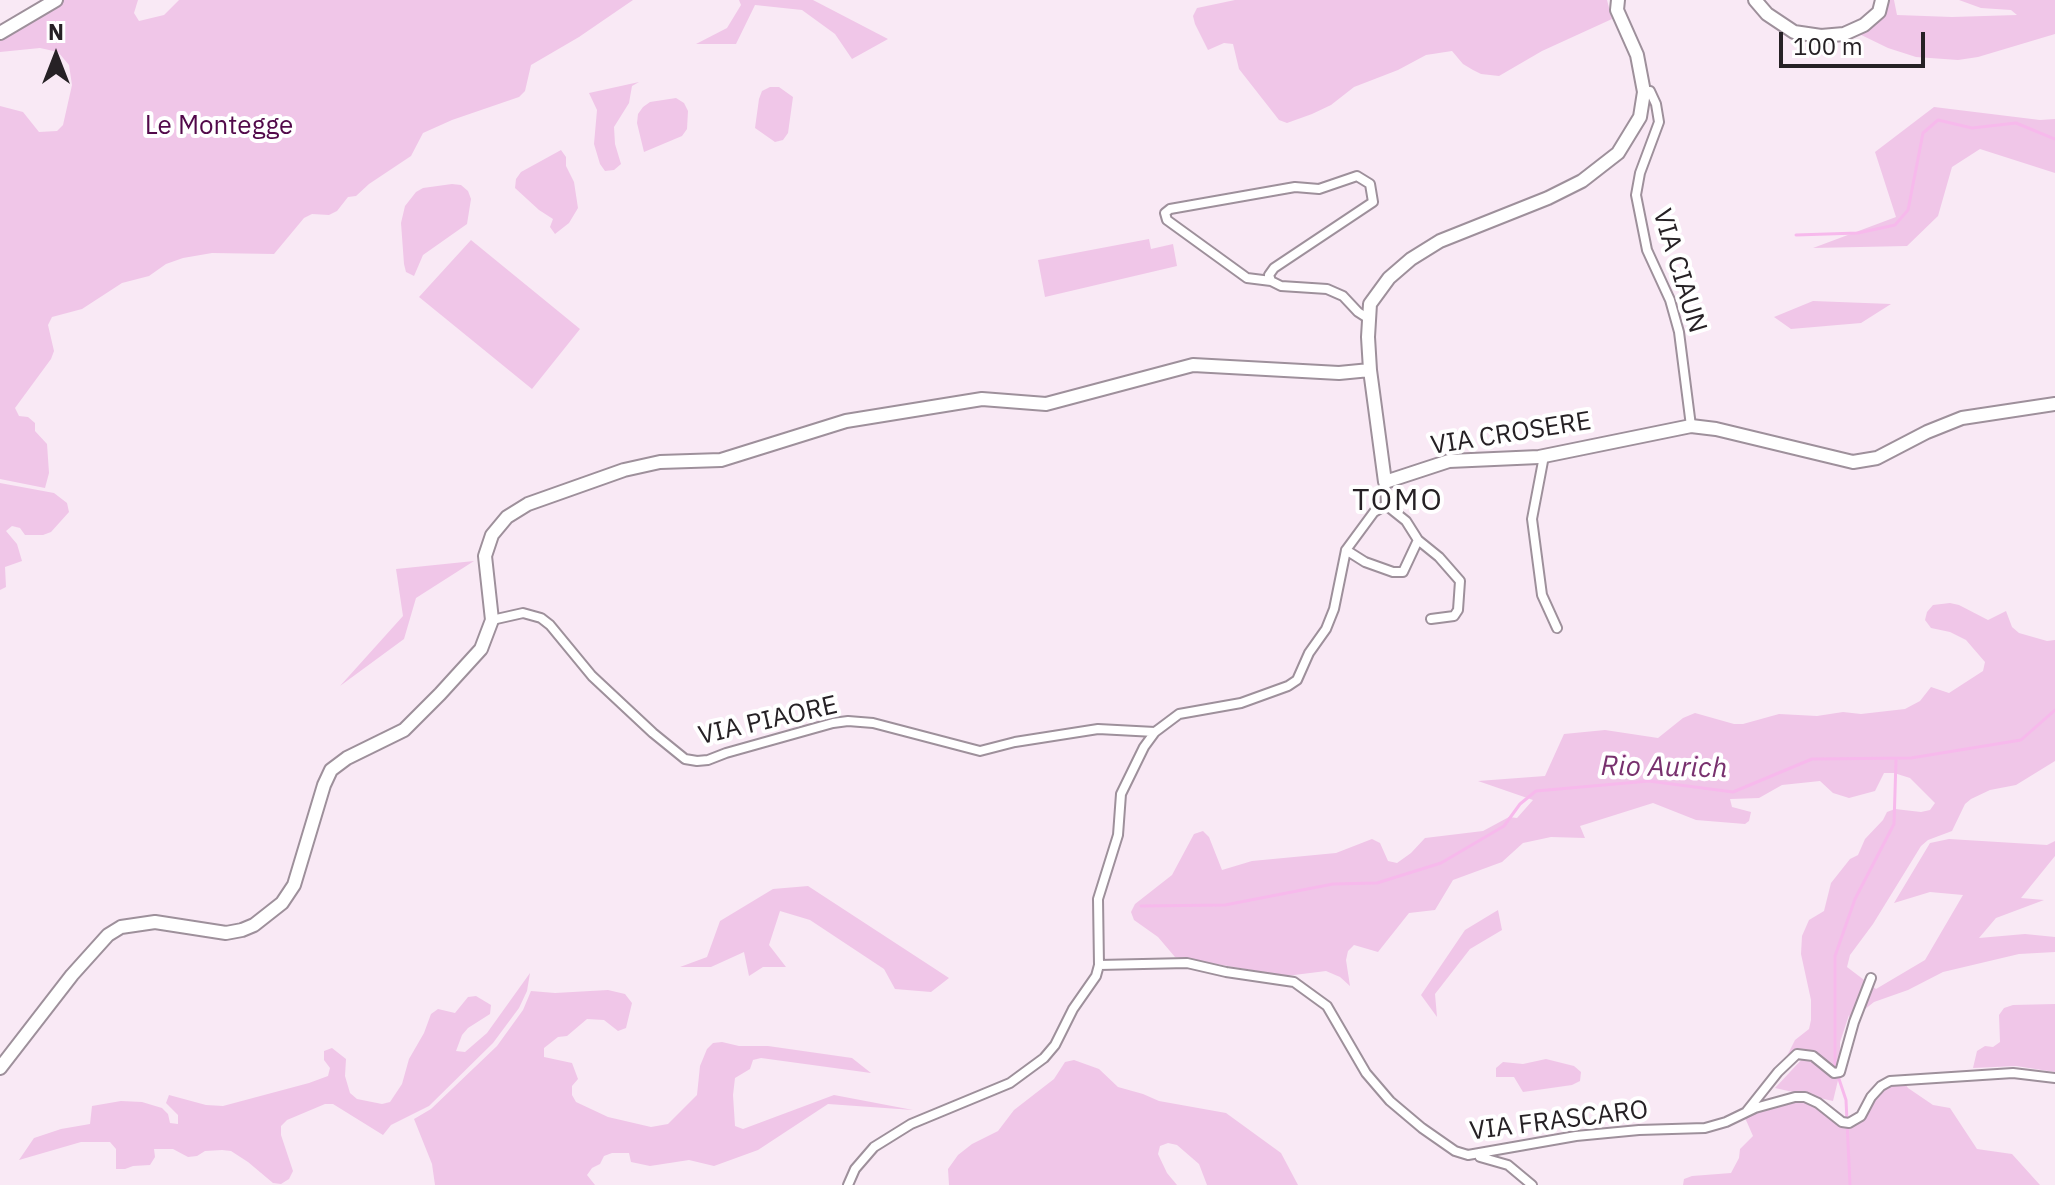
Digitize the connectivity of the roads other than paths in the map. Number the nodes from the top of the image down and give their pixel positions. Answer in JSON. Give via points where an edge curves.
{"nodes":[{"id":1,"x":56,"y":0,"type":"edge"},
{"id":2,"x":1618,"y":0,"type":"edge"},
{"id":3,"x":1755,"y":0,"type":"edge"},
{"id":4,"x":1882,"y":0,"type":"edge"},
{"id":5,"x":0,"y":33,"type":"edge"},
{"id":6,"x":1644,"y":92,"type":"junction"},
{"id":7,"x":1271,"y":281,"type":"junction"},
{"id":8,"x":1369,"y":319,"type":"junction"},
{"id":9,"x":1370,"y":370,"type":"junction"},
{"id":10,"x":2055,"y":404,"type":"edge"},
{"id":11,"x":1691,"y":426,"type":"junction"},
{"id":12,"x":1544,"y":456,"type":"junction"},
{"id":13,"x":1385,"y":482,"type":"junction"},
{"id":14,"x":1386,"y":505,"type":"junction"},
{"id":15,"x":1418,"y":540,"type":"junction"},
{"id":16,"x":1346,"y":550,"type":"junction"},
{"id":17,"x":1431,"y":619,"type":"dead end"},
{"id":18,"x":492,"y":620,"type":"junction"},
{"id":19,"x":1557,"y":628,"type":"dead end"},
{"id":20,"x":1155,"y":732,"type":"junction"},
{"id":21,"x":1099,"y":965,"type":"junction"},
{"id":22,"x":1871,"y":978,"type":"dead end"},
{"id":23,"x":0,"y":1068,"type":"edge"},
{"id":24,"x":2055,"y":1078,"type":"edge"},
{"id":25,"x":1747,"y":1111,"type":"junction"},
{"id":26,"x":1468,"y":1155,"type":"junction"},
{"id":27,"x":848,"y":1185,"type":"edge"},
{"id":28,"x":1532,"y":1185,"type":"edge"}],
"edges":[{"from":1,"to":5,"type":"street"},
{"from":2,"to":6,"type":"street"},
{"from":3,"to":4,"type":"street","via":[[1794,32],[1821,36],[1864,25],[1879,12]]},
{"from":6,"to":8,"type":"street","via":[[1640,117],[1618,153],[1582,181],[1440,241],[1411,259],[1370,304]]},
{"from":6,"to":11,"type":"street","name":"VIA CIAUN","via":[[1650,91],[1659,122],[1636,195],[1647,250],[1679,332]]},
{"from":7,"to":7,"type":"street","via":[[1274,268],[1373,202],[1370,184],[1357,176],[1319,189],[1295,187],[1165,213],[1167,220],[1247,278]]},
{"from":7,"to":8,"type":"street","via":[[1327,289]]},
{"from":8,"to":9,"type":"street"},
{"from":9,"to":13,"type":"street"},
{"from":9,"to":18,"type":"street","via":[[1193,365],[1046,404],[982,399],[846,421],[721,460],[660,462],[624,470],[528,504],[507,517],[492,535],[485,556]]},
{"from":10,"to":11,"type":"street","via":[[1962,418],[1877,458],[1853,462]]},
{"from":11,"to":12,"type":"street","name":"VIA CROSERE"},
{"from":12,"to":13,"type":"street","name":"VIA CROSERE","via":[[1449,461]]},
{"from":12,"to":19,"type":"street","via":[[1532,519],[1542,595]]},
{"from":13,"to":14,"type":"street"},
{"from":14,"to":15,"type":"street"},
{"from":14,"to":16,"type":"street","via":[[1374,512]]},
{"from":15,"to":16,"type":"street","via":[[1403,572],[1365,562]]},
{"from":15,"to":17,"type":"street","via":[[1460,581],[1454,616]]},
{"from":16,"to":20,"type":"street","via":[[1334,609],[1297,680],[1241,703],[1179,714]]},
{"from":18,"to":20,"type":"street","name":"VIA PIAORE","via":[[523,613],[541,618],[592,676],[685,759],[708,760],[848,721],[980,751],[1098,729]]},
{"from":18,"to":23,"type":"street","via":[[481,649],[418,717],[331,770],[294,885],[282,903],[254,925],[226,933],[155,922],[121,927],[72,975]]},
{"from":20,"to":21,"type":"street","via":[[1121,794],[1118,835],[1098,899]]},
{"from":21,"to":26,"type":"street","name":"VIA FRASCARO","via":[[1187,963],[1302,986],[1327,1006],[1366,1073],[1390,1101],[1455,1151]]},
{"from":21,"to":27,"type":"street","via":[[1044,1058],[997,1090],[889,1137],[864,1156]]},
{"from":22,"to":25,"type":"street","via":[[1840,1072],[1813,1056],[1797,1054]]},
{"from":24,"to":25,"type":"street","name":"VIA FRASCARO","via":[[2013,1073],[1890,1081],[1849,1123],[1805,1097],[1779,1099]]},
{"from":25,"to":26,"type":"street","name":"VIA FRASCARO","via":[[1705,1128],[1576,1136]]},
{"from":26,"to":28,"type":"street","via":[[1508,1165]]}]}
